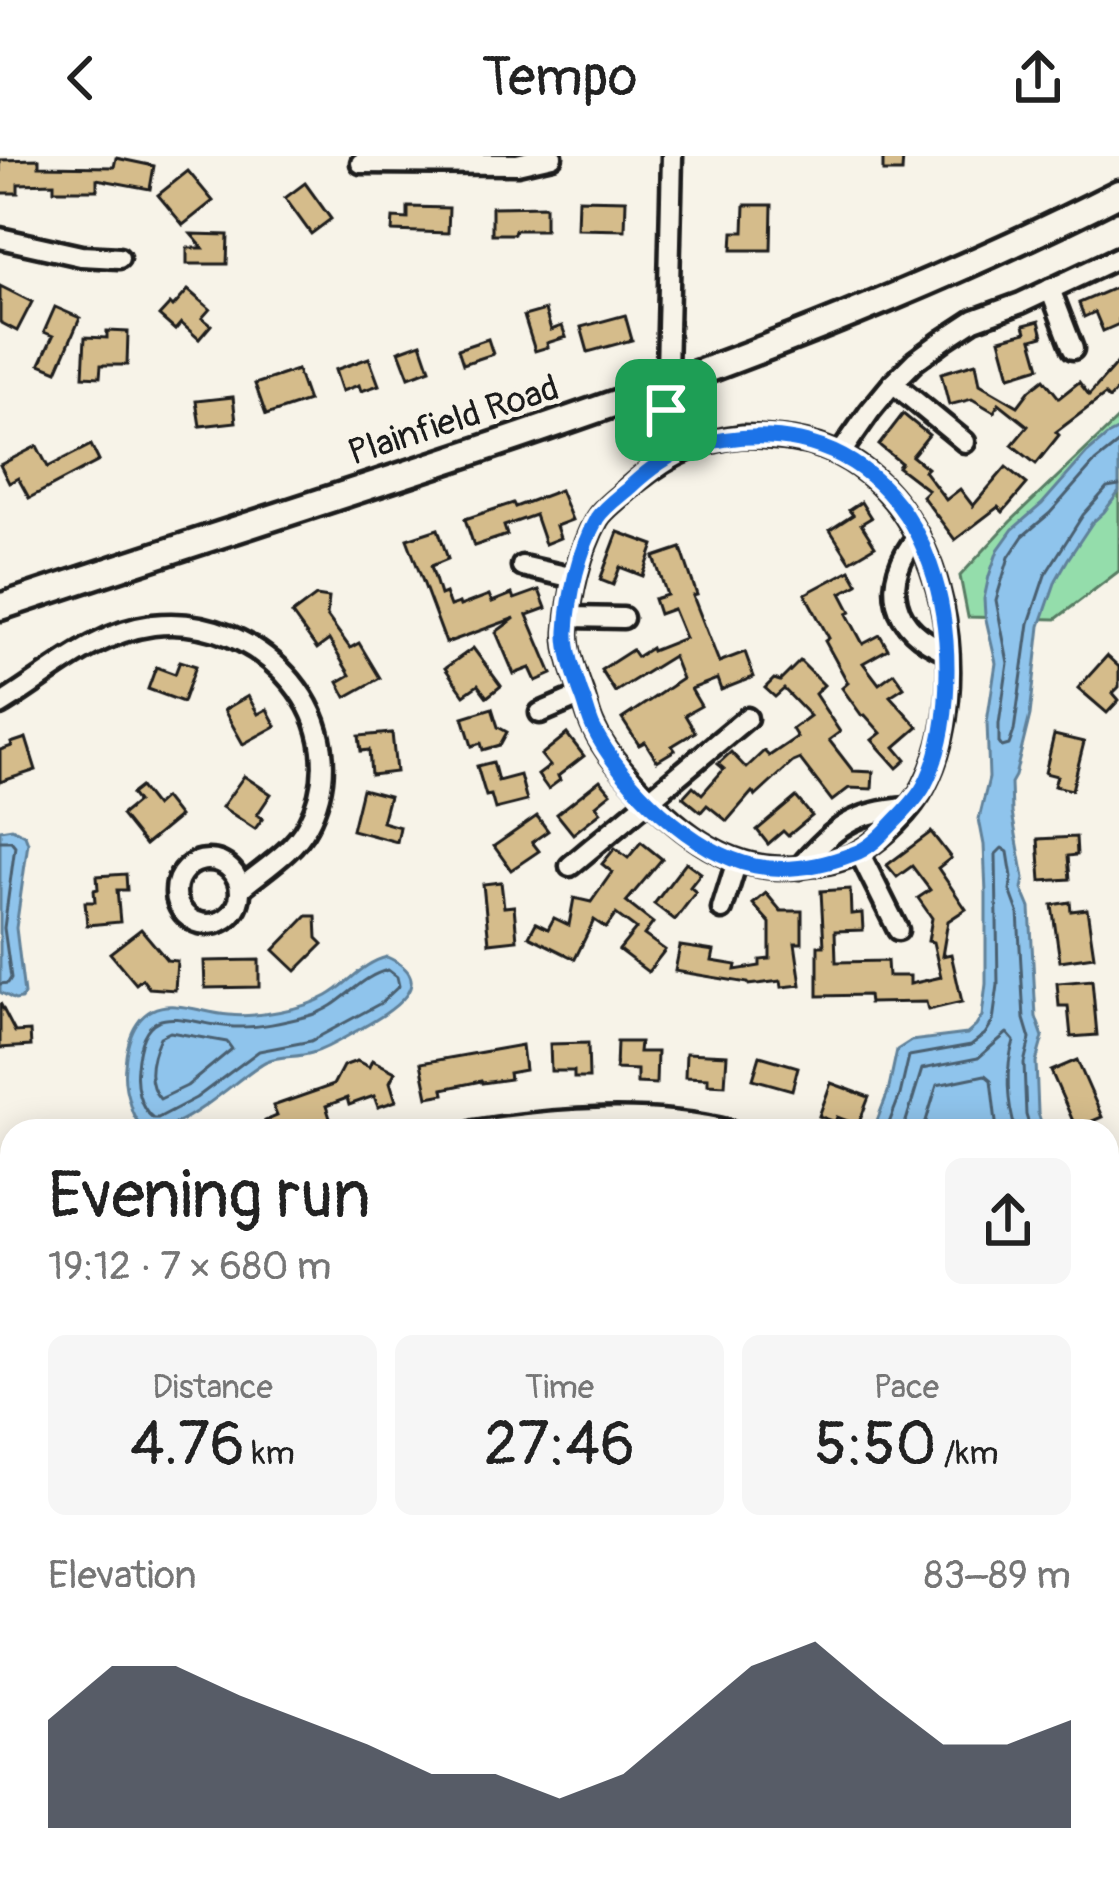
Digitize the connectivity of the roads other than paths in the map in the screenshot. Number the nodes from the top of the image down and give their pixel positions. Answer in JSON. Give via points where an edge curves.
{"nodes":[{"id":1,"x":552,"y":156,"type":"edge"},
{"id":2,"x":672,"y":156,"type":"edge"},
{"id":3,"x":361,"y":163,"type":"dead end"},
{"id":4,"x":1119,"y":193,"type":"edge"},
{"id":5,"x":0,"y":238,"type":"edge"},
{"id":6,"x":1119,"y":256,"type":"edge"},
{"id":7,"x":119,"y":258,"type":"dead end"},
{"id":8,"x":1050,"y":290,"type":"junction"},
{"id":9,"x":1073,"y":349,"type":"dead end"},
{"id":10,"x":893,"y":383,"type":"junction"},
{"id":11,"x":668,"y":386,"type":"junction"},
{"id":12,"x":965,"y":442,"type":"dead end"},
{"id":13,"x":690,"y":447,"type":"junction"},
{"id":14,"x":840,"y":454,"type":"junction"},
{"id":15,"x":918,"y":536,"type":"junction"},
{"id":16,"x":522,"y":566,"type":"dead end"},
{"id":17,"x":574,"y":578,"type":"junction"},
{"id":18,"x":0,"y":607,"type":"edge"},
{"id":19,"x":570,"y":617,"type":"junction"},
{"id":20,"x":623,"y":618,"type":"dead end"},
{"id":21,"x":947,"y":651,"type":"junction"},
{"id":22,"x":582,"y":695,"type":"junction"},
{"id":23,"x":0,"y":705,"type":"edge"},
{"id":24,"x":540,"y":713,"type":"dead end"},
{"id":25,"x":747,"y":718,"type":"dead end"},
{"id":26,"x":648,"y":799,"type":"junction"},
{"id":27,"x":908,"y":808,"type":"junction"},
{"id":28,"x":860,"y":852,"type":"junction"},
{"id":29,"x":737,"y":861,"type":"junction"},
{"id":30,"x":570,"y":866,"type":"dead end"},
{"id":31,"x":799,"y":868,"type":"junction"},
{"id":32,"x":240,"y":889,"type":"dead end"},
{"id":33,"x":722,"y":909,"type":"dead end"},
{"id":34,"x":898,"y":931,"type":"dead end"}],
"edges":[{"from":1,"to":3,"type":"street","via":[[517,164]]},
{"from":2,"to":11,"type":"street"},
{"from":4,"to":11,"type":"main road","name":"Plainfield Road","via":[[887,300]]},
{"from":5,"to":7,"type":"street"},
{"from":6,"to":8,"type":"street"},
{"from":8,"to":9,"type":"street"},
{"from":8,"to":10,"type":"street","via":[[974,320]]},
{"from":10,"to":12,"type":"street"},
{"from":10,"to":14,"type":"street"},
{"from":11,"to":13,"type":"street","via":[[700,434]]},
{"from":11,"to":18,"type":"main road","name":"Plainfield Road"},
{"from":13,"to":14,"type":"street","via":[[774,436]]},
{"from":13,"to":17,"type":"street","via":[[598,516]]},
{"from":14,"to":15,"type":"street","via":[[888,491]]},
{"from":15,"to":21,"type":"street","via":[[940,598]]},
{"from":15,"to":21,"type":"street","via":[[901,561],[895,596],[911,630]]},
{"from":16,"to":17,"type":"street"},
{"from":17,"to":19,"type":"street"},
{"from":19,"to":20,"type":"street"},
{"from":19,"to":22,"type":"street","via":[[566,633]]},
{"from":21,"to":27,"type":"street","via":[[943,727],[924,788]]},
{"from":22,"to":24,"type":"street"},
{"from":22,"to":26,"type":"street","via":[[614,761]]},
{"from":23,"to":32,"type":"street","via":[[129,630],[189,626],[260,653],[306,701],[323,767],[300,838]]},
{"from":25,"to":26,"type":"street"},
{"from":26,"to":29,"type":"street","via":[[688,835]]},
{"from":26,"to":30,"type":"street"},
{"from":27,"to":28,"type":"street"},
{"from":27,"to":31,"type":"street","via":[[882,809],[835,829]]},
{"from":28,"to":31,"type":"street"},
{"from":28,"to":34,"type":"street"},
{"from":29,"to":31,"type":"street"},
{"from":29,"to":33,"type":"street"}]}
